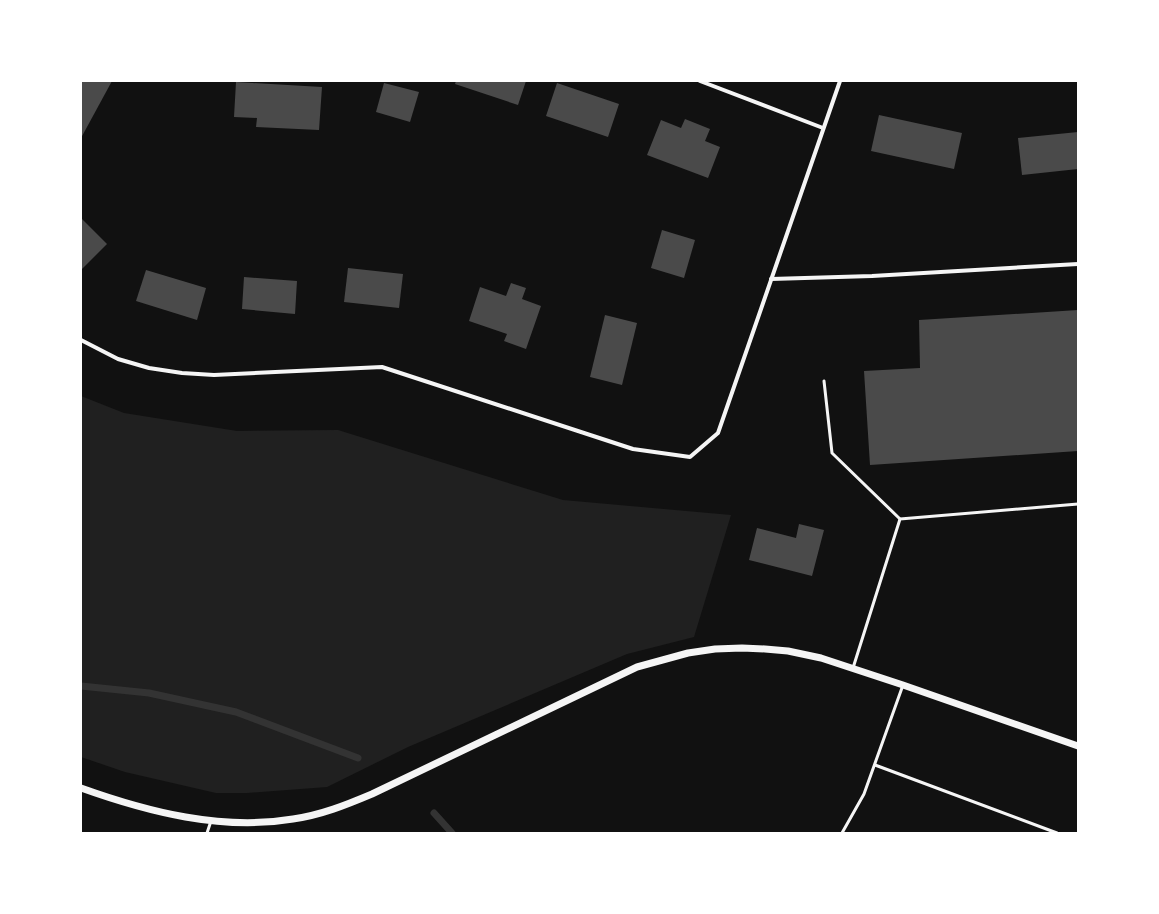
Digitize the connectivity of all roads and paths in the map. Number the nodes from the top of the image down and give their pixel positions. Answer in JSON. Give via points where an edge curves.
{"nodes":[{"id":1,"x":700,"y":81,"type":"edge"},
{"id":2,"x":840,"y":81,"type":"edge"},
{"id":3,"x":824,"y":128,"type":"junction"},
{"id":4,"x":1078,"y":264,"type":"edge"},
{"id":5,"x":772,"y":279,"type":"junction"},
{"id":6,"x":81,"y":340,"type":"edge"},
{"id":7,"x":824,"y":381,"type":"dead end"},
{"id":8,"x":1078,"y":504,"type":"edge"},
{"id":9,"x":900,"y":519,"type":"junction"},
{"id":10,"x":853,"y":668,"type":"junction"},
{"id":11,"x":903,"y":685,"type":"junction"},
{"id":12,"x":1078,"y":746,"type":"edge"},
{"id":13,"x":875,"y":765,"type":"junction"},
{"id":14,"x":81,"y":788,"type":"edge"},
{"id":15,"x":211,"y":820,"type":"junction"},
{"id":16,"x":207,"y":833,"type":"edge"},
{"id":17,"x":842,"y":833,"type":"edge"},
{"id":18,"x":1056,"y":833,"type":"edge"}],
"edges":[{"from":1,"to":3,"type":"street"},
{"from":2,"to":3,"type":"street"},
{"from":3,"to":5,"type":"street"},
{"from":4,"to":5,"type":"street"},
{"from":5,"to":6,"type":"street","via":[[718,433],[690,457],[633,449],[382,367],[214,375],[182,373],[149,368],[118,358]]},
{"from":7,"to":9,"type":"lane","via":[[832,453]]},
{"from":8,"to":9,"type":"lane"},
{"from":9,"to":10,"type":"lane"},
{"from":10,"to":11,"type":"street"},
{"from":10,"to":15,"type":"street","via":[[821,658],[765,649],[715,649],[682,654],[637,667],[405,779],[337,808],[294,819],[268,822]]},
{"from":11,"to":12,"type":"street"},
{"from":11,"to":13,"type":"lane"},
{"from":13,"to":17,"type":"lane","via":[[864,794]]},
{"from":13,"to":18,"type":"lane"},
{"from":14,"to":15,"type":"street","via":[[179,816]]},
{"from":15,"to":16,"type":"lane"}]}
